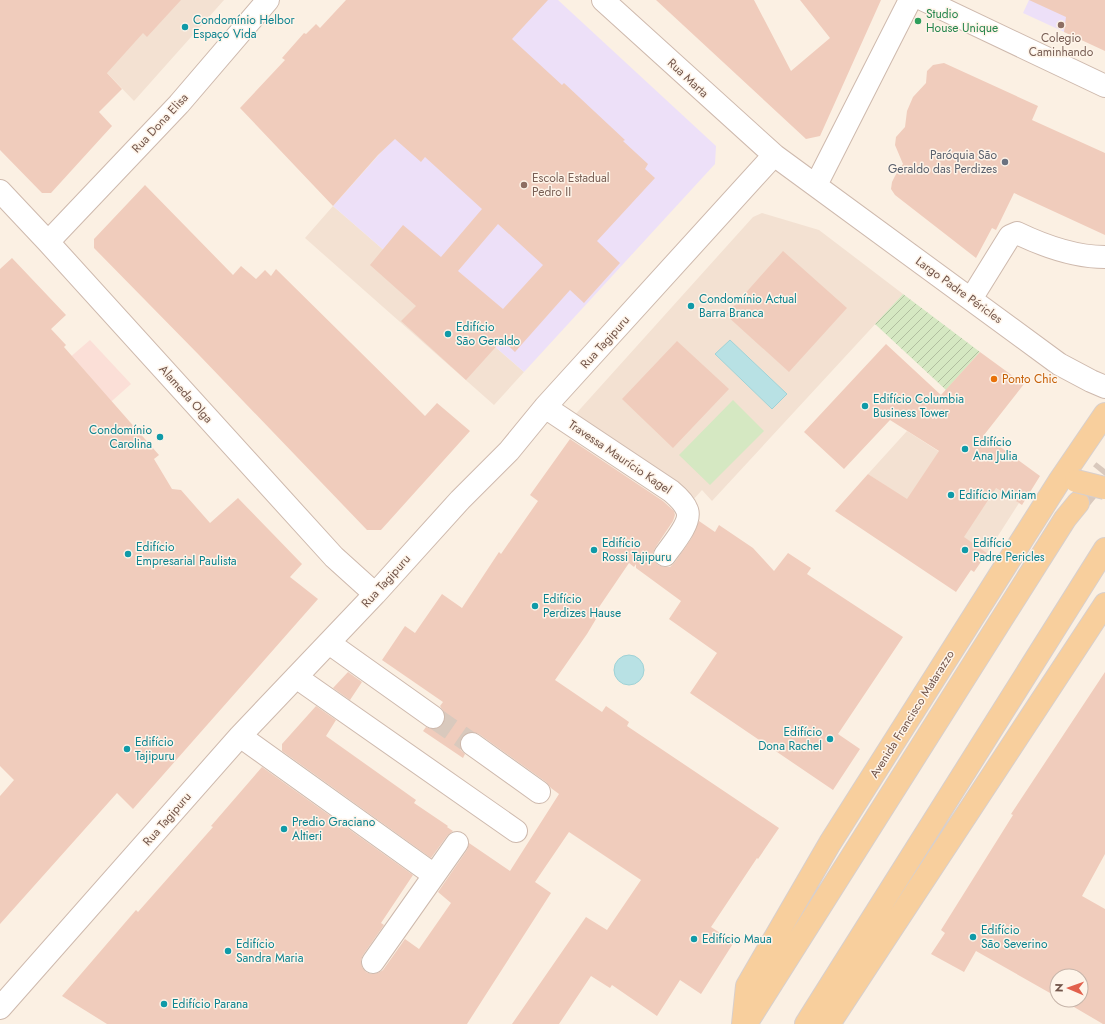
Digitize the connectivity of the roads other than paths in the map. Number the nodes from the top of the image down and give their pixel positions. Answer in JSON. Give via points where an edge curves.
{"nodes":[{"id":1,"x":268,"y":0,"type":"edge"},
{"id":2,"x":603,"y":0,"type":"edge"},
{"id":3,"x":910,"y":0,"type":"edge"},
{"id":4,"x":924,"y":0,"type":"edge"},
{"id":5,"x":1105,"y":86,"type":"edge"},
{"id":6,"x":774,"y":155,"type":"junction"},
{"id":7,"x":816,"y":185,"type":"junction"},
{"id":8,"x":2,"y":199,"type":"edge"},
{"id":9,"x":48,"y":242,"type":"junction"},
{"id":10,"x":1105,"y":257,"type":"edge"},
{"id":11,"x":971,"y":299,"type":"junction"},
{"id":12,"x":1105,"y":387,"type":"edge"},
{"id":13,"x":545,"y":407,"type":"junction"},
{"id":14,"x":1105,"y":414,"type":"edge"},
{"id":15,"x":1071,"y":488,"type":"junction"},
{"id":16,"x":1105,"y":488,"type":"edge"},
{"id":17,"x":1105,"y":550,"type":"edge"},
{"id":18,"x":665,"y":555,"type":"dead end"},
{"id":19,"x":375,"y":594,"type":"junction"},
{"id":20,"x":1105,"y":604,"type":"edge"},
{"id":21,"x":328,"y":643,"type":"junction"},
{"id":22,"x":296,"y":678,"type":"junction"},
{"id":23,"x":433,"y":717,"type":"tunnel mouth"},
{"id":24,"x":240,"y":736,"type":"junction"},
{"id":25,"x":472,"y":744,"type":"tunnel mouth"},
{"id":26,"x":539,"y":792,"type":"dead end"},
{"id":27,"x":516,"y":831,"type":"dead end"},
{"id":28,"x":456,"y":843,"type":"dead end"},
{"id":29,"x":434,"y":876,"type":"junction"},
{"id":30,"x":373,"y":962,"type":"dead end"},
{"id":31,"x":0,"y":1008,"type":"edge"},
{"id":32,"x":744,"y":1024,"type":"edge"},
{"id":33,"x":806,"y":1024,"type":"edge"},
{"id":34,"x":829,"y":1024,"type":"edge"}],
"edges":[{"from":1,"to":9,"type":"street","name":"Rua Dona Elisa","via":[[179,104]]},
{"from":2,"to":6,"type":"street","name":"Rua Marta"},
{"from":3,"to":7,"type":"street"},
{"from":4,"to":5,"type":"street"},
{"from":6,"to":7,"type":"street","name":"Largo Padre Péricles"},
{"from":6,"to":13,"type":"street","name":"Rua Tagipuru"},
{"from":7,"to":11,"type":"street","name":"Largo Padre Péricles"},
{"from":8,"to":9,"type":"street","name":"Alameda Olga"},
{"from":9,"to":19,"type":"street","name":"Alameda Olga","via":[[334,557]]},
{"from":10,"to":11,"type":"street","via":[[1062,251],[1017,233],[1010,236]]},
{"from":11,"to":12,"type":"street","name":"Largo Padre Péricles","via":[[1058,364]]},
{"from":13,"to":18,"type":"street","name":"Travessa Maurício Kagel","via":[[671,490],[681,500],[688,511],[688,519]]},
{"from":13,"to":19,"type":"street","name":"Rua Tagipuru","via":[[509,451],[460,500]]},
{"from":14,"to":15,"type":"main road","name":"Avenida Francisco Matarazzo"},
{"from":15,"to":16,"type":"main road","bridge":true},
{"from":15,"to":32,"type":"main road","name":"Avenida Francisco Matarazzo","via":[[1065,519]]},
{"from":15,"to":32,"type":"main road","name":"Avenida Francisco Matarazzo","via":[[838,830],[747,986]]},
{"from":17,"to":33,"type":"main road"},
{"from":19,"to":21,"type":"street","name":"Rua Tagipuru"},
{"from":20,"to":34,"type":"main road"},
{"from":21,"to":22,"type":"street","name":"Rua Tagipuru"},
{"from":21,"to":23,"type":"street"},
{"from":22,"to":24,"type":"street","name":"Rua Tagipuru"},
{"from":22,"to":27,"type":"street"},
{"from":24,"to":29,"type":"street"},
{"from":24,"to":31,"type":"street","name":"Rua Tagipuru"},
{"from":25,"to":26,"type":"street"},
{"from":28,"to":29,"type":"street"},
{"from":29,"to":30,"type":"street"}]}
